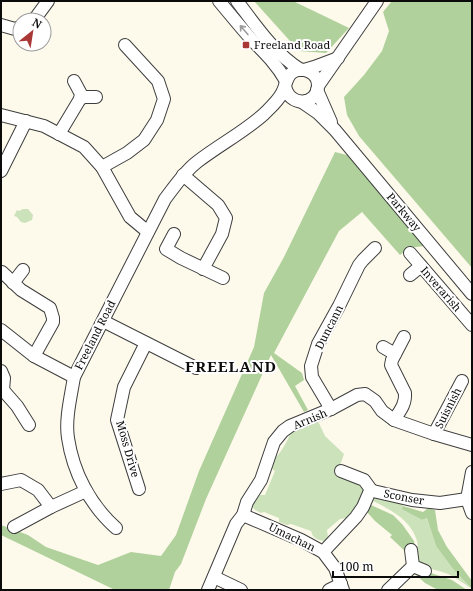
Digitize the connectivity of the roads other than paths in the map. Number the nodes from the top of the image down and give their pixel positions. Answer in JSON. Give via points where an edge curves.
{"nodes":[{"id":1,"x":48,"y":1,"type":"edge"},
{"id":2,"x":219,"y":1,"type":"edge"},
{"id":3,"x":237,"y":1,"type":"edge"},
{"id":4,"x":377,"y":1,"type":"edge"},
{"id":5,"x":40,"y":12,"type":"edge"},
{"id":6,"x":1,"y":25,"type":"edge"},
{"id":7,"x":12,"y":27,"type":"edge"},
{"id":8,"x":125,"y":45,"type":"dead end"},
{"id":9,"x":339,"y":57,"type":"junction"},
{"id":10,"x":303,"y":70,"type":"junction"},
{"id":11,"x":74,"y":81,"type":"dead end"},
{"id":12,"x":286,"y":83,"type":"junction"},
{"id":13,"x":318,"y":88,"type":"junction"},
{"id":14,"x":96,"y":97,"type":"dead end"},
{"id":15,"x":80,"y":99,"type":"junction"},
{"id":16,"x":300,"y":102,"type":"junction"},
{"id":17,"x":264,"y":114,"type":"junction"},
{"id":18,"x":1,"y":115,"type":"edge"},
{"id":19,"x":26,"y":121,"type":"junction"},
{"id":20,"x":335,"y":130,"type":"junction"},
{"id":21,"x":59,"y":134,"type":"junction"},
{"id":22,"x":102,"y":167,"type":"junction"},
{"id":23,"x":1,"y":171,"type":"edge"},
{"id":24,"x":183,"y":175,"type":"junction"},
{"id":25,"x":148,"y":232,"type":"junction"},
{"id":26,"x":174,"y":234,"type":"dead end"},
{"id":27,"x":375,"y":248,"type":"dead end"},
{"id":28,"x":410,"y":253,"type":"dead end"},
{"id":29,"x":421,"y":266,"type":"junction"},
{"id":30,"x":203,"y":269,"type":"junction"},
{"id":31,"x":23,"y":270,"type":"dead end"},
{"id":32,"x":2,"y":272,"type":"edge"},
{"id":33,"x":410,"y":275,"type":"dead end"},
{"id":34,"x":223,"y":278,"type":"dead end"},
{"id":35,"x":13,"y":283,"type":"junction"},
{"id":36,"x":472,"y":294,"type":"edge"},
{"id":37,"x":103,"y":321,"type":"junction"},
{"id":38,"x":472,"y":325,"type":"edge"},
{"id":39,"x":3,"y":336,"type":"edge"},
{"id":40,"x":404,"y":337,"type":"dead end"},
{"id":41,"x":146,"y":343,"type":"junction"},
{"id":42,"x":383,"y":347,"type":"dead end"},
{"id":43,"x":395,"y":354,"type":"junction"},
{"id":44,"x":34,"y":356,"type":"junction"},
{"id":45,"x":196,"y":368,"type":"dead end"},
{"id":46,"x":1,"y":371,"type":"edge"},
{"id":47,"x":74,"y":377,"type":"junction"},
{"id":48,"x":462,"y":381,"type":"dead end"},
{"id":49,"x":2,"y":390,"type":"edge"},
{"id":50,"x":331,"y":409,"type":"junction"},
{"id":51,"x":394,"y":420,"type":"junction"},
{"id":52,"x":29,"y":425,"type":"dead end"},
{"id":53,"x":434,"y":434,"type":"junction"},
{"id":54,"x":472,"y":444,"type":"edge"},
{"id":55,"x":341,"y":471,"type":"dead end"},
{"id":56,"x":472,"y":472,"type":"edge"},
{"id":57,"x":1,"y":484,"type":"edge"},
{"id":58,"x":139,"y":489,"type":"dead end"},
{"id":59,"x":86,"y":491,"type":"junction"},
{"id":60,"x":372,"y":491,"type":"junction"},
{"id":61,"x":467,"y":499,"type":"junction"},
{"id":62,"x":51,"y":507,"type":"junction"},
{"id":63,"x":472,"y":513,"type":"edge"},
{"id":64,"x":243,"y":514,"type":"junction"},
{"id":65,"x":14,"y":527,"type":"dead end"},
{"id":66,"x":116,"y":528,"type":"dead end"},
{"id":67,"x":411,"y":550,"type":"dead end"},
{"id":68,"x":323,"y":552,"type":"junction"},
{"id":69,"x":413,"y":566,"type":"junction"},
{"id":70,"x":425,"y":571,"type":"dead end"},
{"id":71,"x":214,"y":577,"type":"junction"},
{"id":72,"x":342,"y":587,"type":"edge"},
{"id":73,"x":208,"y":590,"type":"edge"},
{"id":74,"x":241,"y":590,"type":"edge"},
{"id":75,"x":329,"y":590,"type":"edge"},
{"id":76,"x":388,"y":590,"type":"edge"}],
"edges":[{"from":1,"to":5,"type":"street"},
{"from":12,"to":2,"type":"street","one_way":true,"via":[[269,56]]},
{"from":3,"to":10,"type":"street","via":[[271,45]]},
{"from":4,"to":9,"type":"street"},
{"from":6,"to":7,"type":"street"},
{"from":8,"to":22,"type":"street","via":[[158,81],[164,99],[157,120],[144,140]]},
{"from":9,"to":10,"type":"street"},
{"from":9,"to":13,"type":"street"},
{"from":10,"to":12,"type":"street","via":[[289,75]]},
{"from":10,"to":13,"type":"street","via":[[314,75]]},
{"from":11,"to":15,"type":"street"},
{"from":12,"to":16,"type":"street","via":[[288,96]]},
{"from":12,"to":17,"type":"street","name":"Freeland Road","via":[[276,101]]},
{"from":13,"to":16,"type":"street","via":[[312,98]]},
{"from":13,"to":20,"type":"street","name":"Parkway"},
{"from":14,"to":15,"type":"street"},
{"from":15,"to":21,"type":"street"},
{"from":16,"to":17,"type":"street","name":"Freeland Road"},
{"from":16,"to":20,"type":"street","name":"Parkway","via":[[318,113]]},
{"from":17,"to":24,"type":"street","name":"Freeland Road"},
{"from":18,"to":19,"type":"street"},
{"from":19,"to":21,"type":"street"},
{"from":19,"to":23,"type":"street"},
{"from":20,"to":36,"type":"street","name":"Parkway"},
{"from":21,"to":22,"type":"street","via":[[84,147]]},
{"from":22,"to":25,"type":"street","via":[[130,217]]},
{"from":24,"to":25,"type":"street","name":"Freeland Road","via":[[165,198]]},
{"from":24,"to":30,"type":"street","via":[[218,205],[226,218],[222,234]]},
{"from":25,"to":37,"type":"street","name":"Freeland Road"},
{"from":26,"to":30,"type":"street","via":[[166,249]]},
{"from":27,"to":50,"type":"street","name":"Duncann","via":[[363,260],[364,268],[318,344],[311,366],[312,377]]},
{"from":28,"to":29,"type":"street","name":"Inverarish"},
{"from":29,"to":33,"type":"street"},
{"from":29,"to":38,"type":"street","name":"Inverarish"},
{"from":30,"to":34,"type":"street"},
{"from":31,"to":35,"type":"street"},
{"from":32,"to":35,"type":"street"},
{"from":35,"to":44,"type":"street","via":[[53,312],[52,322]]},
{"from":37,"to":41,"type":"street"},
{"from":37,"to":47,"type":"street","name":"Freeland Road"},
{"from":39,"to":44,"type":"street"},
{"from":40,"to":43,"type":"street"},
{"from":41,"to":45,"type":"street"},
{"from":41,"to":58,"type":"street","name":"Moss Drive","via":[[124,387],[117,420]]},
{"from":42,"to":43,"type":"street"},
{"from":43,"to":51,"type":"street","via":[[391,365],[405,398]]},
{"from":44,"to":47,"type":"street"},
{"from":46,"to":49,"type":"street","via":[[4,378]]},
{"from":47,"to":59,"type":"street","name":"Freeland Road","via":[[69,405],[68,437],[76,470]]},
{"from":48,"to":53,"type":"street","name":"Suisnish"},
{"from":49,"to":52,"type":"street","via":[[17,406]]},
{"from":50,"to":51,"type":"street","name":"Arnish","via":[[357,395],[365,394]]},
{"from":50,"to":64,"type":"street","name":"Arnish","via":[[290,426],[277,437],[261,480],[247,502]]},
{"from":51,"to":53,"type":"street","name":"Arnish"},
{"from":53,"to":54,"type":"street","name":"Arnish"},
{"from":55,"to":60,"type":"street","via":[[364,480]]},
{"from":56,"to":61,"type":"street"},
{"from":57,"to":62,"type":"street","via":[[21,480],[38,490]]},
{"from":59,"to":62,"type":"street"},
{"from":59,"to":66,"type":"street","name":"Freeland Road","via":[[104,518]]},
{"from":60,"to":61,"type":"street","name":"Sconser","via":[[440,503]]},
{"from":60,"to":68,"type":"street","name":"Sconser","via":[[356,516]]},
{"from":61,"to":63,"type":"street"},
{"from":62,"to":65,"type":"street"},
{"from":64,"to":68,"type":"street","name":"Umachan"},
{"from":64,"to":71,"type":"street","name":"Arnish","via":[[236,524]]},
{"from":67,"to":69,"type":"street"},
{"from":68,"to":72,"type":"street","name":"Umachan","via":[[335,568]]},
{"from":69,"to":70,"type":"street"},
{"from":69,"to":76,"type":"street"},
{"from":71,"to":73,"type":"street","name":"Arnish"},
{"from":71,"to":74,"type":"street"},
{"from":72,"to":75,"type":"street"}]}
